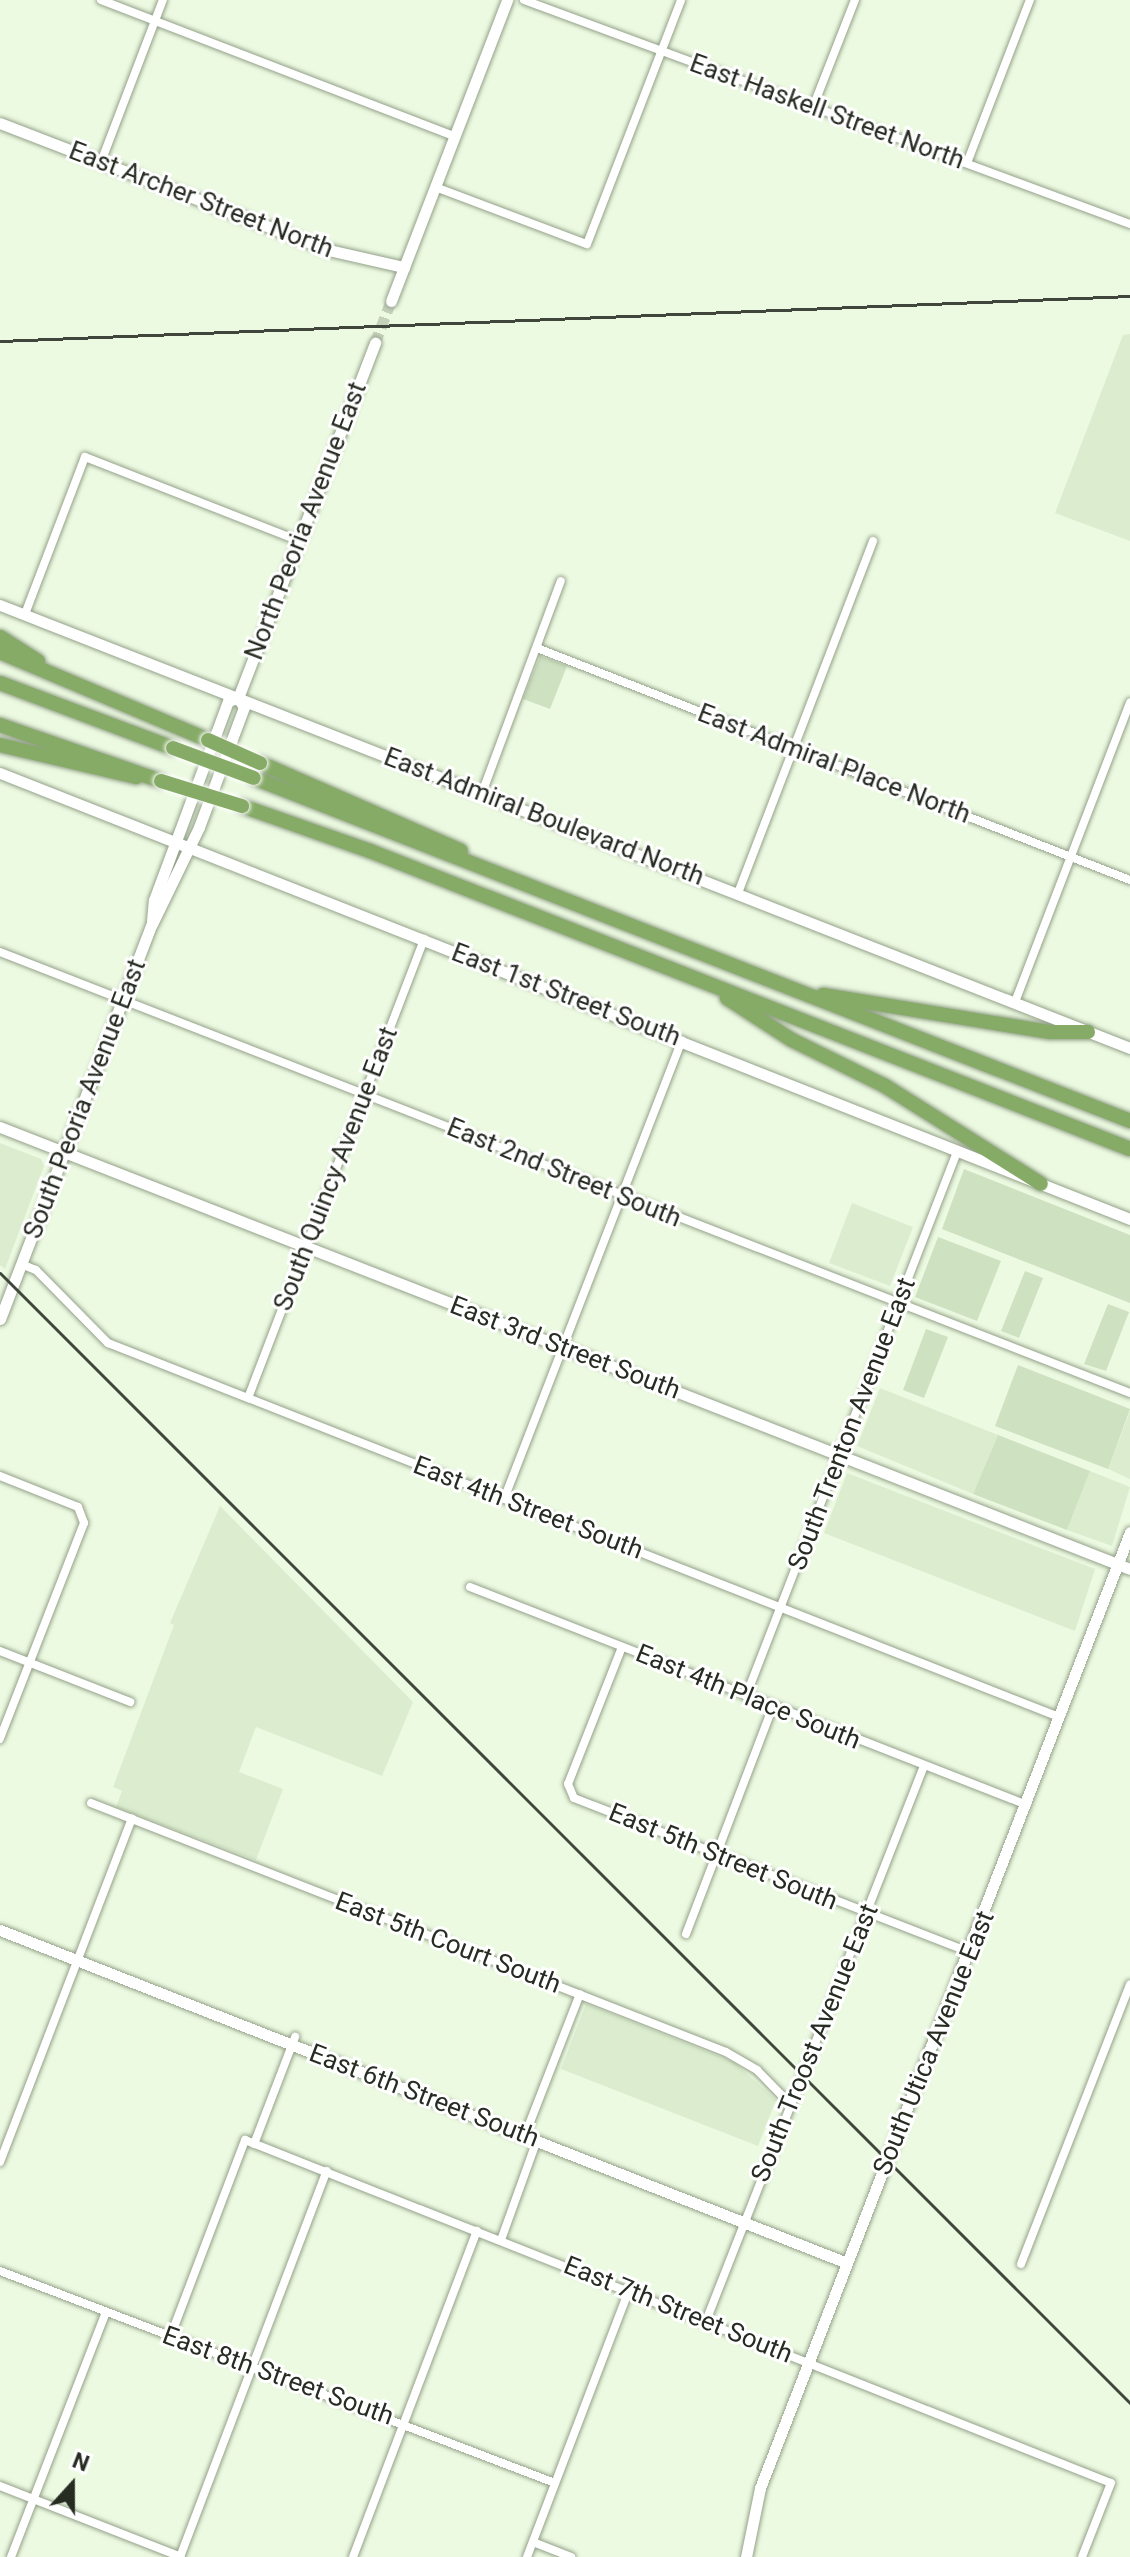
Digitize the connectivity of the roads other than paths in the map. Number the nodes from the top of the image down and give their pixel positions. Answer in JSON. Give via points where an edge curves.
{"nodes":[{"id":1,"x":101,"y":0,"type":"edge"},
{"id":2,"x":163,"y":0,"type":"edge"},
{"id":3,"x":507,"y":0,"type":"edge"},
{"id":4,"x":524,"y":0,"type":"edge"},
{"id":5,"x":681,"y":0,"type":"edge"},
{"id":6,"x":855,"y":0,"type":"edge"},
{"id":7,"x":1030,"y":0,"type":"edge"},
{"id":8,"x":155,"y":21,"type":"junction"},
{"id":9,"x":661,"y":53,"type":"junction"},
{"id":10,"x":813,"y":107,"type":"junction"},
{"id":11,"x":0,"y":123,"type":"edge"},
{"id":12,"x":454,"y":136,"type":"junction"},
{"id":13,"x":101,"y":162,"type":"junction"},
{"id":14,"x":967,"y":163,"type":"junction"},
{"id":15,"x":435,"y":187,"type":"junction"},
{"id":16,"x":1130,"y":224,"type":"edge"},
{"id":17,"x":404,"y":267,"type":"junction"},
{"id":18,"x":391,"y":301,"type":"tunnel mouth"},
{"id":19,"x":375,"y":343,"type":"tunnel mouth"},
{"id":20,"x":299,"y":541,"type":"junction"},
{"id":21,"x":873,"y":541,"type":"dead end"},
{"id":22,"x":561,"y":581,"type":"dead end"},
{"id":23,"x":0,"y":605,"type":"edge"},
{"id":24,"x":25,"y":614,"type":"junction"},
{"id":25,"x":0,"y":637,"type":"edge"},
{"id":26,"x":537,"y":648,"type":"junction"},
{"id":27,"x":0,"y":652,"type":"edge"},
{"id":28,"x":0,"y":685,"type":"edge"},
{"id":29,"x":76,"y":685,"type":"junction"},
{"id":30,"x":238,"y":698,"type":"junction"},
{"id":31,"x":1130,"y":702,"type":"edge"},
{"id":32,"x":0,"y":725,"type":"edge"},
{"id":33,"x":0,"y":745,"type":"edge"},
{"id":34,"x":794,"y":748,"type":"junction"},
{"id":35,"x":0,"y":773,"type":"edge"},
{"id":36,"x":161,"y":781,"type":"junction"},
{"id":37,"x":482,"y":793,"type":"junction"},
{"id":38,"x":175,"y":841,"type":"junction"},
{"id":39,"x":189,"y":846,"type":"junction"},
{"id":40,"x":1071,"y":857,"type":"junction"},
{"id":41,"x":510,"y":878,"type":"junction"},
{"id":42,"x":1130,"y":880,"type":"edge"},
{"id":43,"x":738,"y":893,"type":"junction"},
{"id":44,"x":152,"y":924,"type":"junction"},
{"id":45,"x":424,"y":939,"type":"junction"},
{"id":46,"x":0,"y":952,"type":"edge"},
{"id":47,"x":700,"y":980,"type":"junction"},
{"id":48,"x":799,"y":992,"type":"junction"},
{"id":49,"x":123,"y":1000,"type":"junction"},
{"id":50,"x":1015,"y":1002,"type":"junction"},
{"id":51,"x":1088,"y":1032,"type":"junction"},
{"id":52,"x":682,"y":1040,"type":"junction"},
{"id":53,"x":1130,"y":1048,"type":"edge"},
{"id":54,"x":365,"y":1094,"type":"junction"},
{"id":55,"x":1130,"y":1121,"type":"edge"},
{"id":56,"x":0,"y":1127,"type":"edge"},
{"id":57,"x":1130,"y":1149,"type":"edge"},
{"id":58,"x":957,"y":1152,"type":"junction"},
{"id":59,"x":64,"y":1153,"type":"junction"},
{"id":60,"x":1041,"y":1184,"type":"junction"},
{"id":61,"x":621,"y":1196,"type":"junction"},
{"id":62,"x":1130,"y":1219,"type":"edge"},
{"id":63,"x":306,"y":1246,"type":"junction"},
{"id":64,"x":21,"y":1264,"type":"junction"},
{"id":65,"x":3,"y":1302,"type":"edge"},
{"id":66,"x":898,"y":1304,"type":"junction"},
{"id":67,"x":0,"y":1319,"type":"edge"},
{"id":68,"x":563,"y":1347,"type":"junction"},
{"id":69,"x":1130,"y":1393,"type":"edge"},
{"id":70,"x":248,"y":1398,"type":"junction"},
{"id":71,"x":839,"y":1456,"type":"junction"},
{"id":72,"x":0,"y":1476,"type":"edge"},
{"id":73,"x":504,"y":1499,"type":"junction"},
{"id":74,"x":1130,"y":1532,"type":"edge"},
{"id":75,"x":1118,"y":1564,"type":"junction"},
{"id":76,"x":1130,"y":1569,"type":"edge"},
{"id":77,"x":470,"y":1587,"type":"dead end"},
{"id":78,"x":781,"y":1607,"type":"junction"},
{"id":79,"x":622,"y":1647,"type":"junction"},
{"id":80,"x":0,"y":1651,"type":"edge"},
{"id":81,"x":30,"y":1662,"type":"junction"},
{"id":82,"x":746,"y":1696,"type":"junction"},
{"id":83,"x":130,"y":1702,"type":"dead end"},
{"id":84,"x":773,"y":1706,"type":"junction"},
{"id":85,"x":1059,"y":1717,"type":"junction"},
{"id":86,"x":0,"y":1739,"type":"edge"},
{"id":87,"x":924,"y":1766,"type":"junction"},
{"id":88,"x":91,"y":1803,"type":"dead end"},
{"id":89,"x":1027,"y":1805,"type":"junction"},
{"id":90,"x":132,"y":1819,"type":"junction"},
{"id":91,"x":716,"y":1854,"type":"junction"},
{"id":92,"x":866,"y":1914,"type":"junction"},
{"id":93,"x":0,"y":1930,"type":"edge"},
{"id":94,"x":686,"y":1934,"type":"dead end"},
{"id":95,"x":970,"y":1952,"type":"junction"},
{"id":96,"x":78,"y":1961,"type":"junction"},
{"id":97,"x":1130,"y":1984,"type":"edge"},
{"id":98,"x":580,"y":1994,"type":"junction"},
{"id":99,"x":294,"y":2040,"type":"junction"},
{"id":100,"x":791,"y":2105,"type":"junction"},
{"id":101,"x":525,"y":2135,"type":"junction"},
{"id":102,"x":537,"y":2140,"type":"junction"},
{"id":103,"x":249,"y":2142,"type":"junction"},
{"id":104,"x":0,"y":2162,"type":"edge"},
{"id":105,"x":327,"y":2171,"type":"junction"},
{"id":106,"x":744,"y":2223,"type":"junction"},
{"id":107,"x":477,"y":2231,"type":"junction"},
{"id":108,"x":501,"y":2240,"type":"junction"},
{"id":109,"x":847,"y":2263,"type":"junction"},
{"id":110,"x":1021,"y":2264,"type":"dead end"},
{"id":111,"x":0,"y":2271,"type":"edge"},
{"id":112,"x":629,"y":2290,"type":"junction"},
{"id":113,"x":106,"y":2312,"type":"junction"},
{"id":114,"x":706,"y":2321,"type":"junction"},
{"id":115,"x":171,"y":2335,"type":"junction"},
{"id":116,"x":809,"y":2363,"type":"junction"},
{"id":117,"x":253,"y":2365,"type":"junction"},
{"id":118,"x":404,"y":2423,"type":"junction"},
{"id":119,"x":555,"y":2483,"type":"junction"},
{"id":120,"x":0,"y":2486,"type":"edge"},
{"id":121,"x":34,"y":2500,"type":"junction"},
{"id":122,"x":533,"y":2542,"type":"junction"},
{"id":123,"x":11,"y":2557,"type":"edge"},
{"id":124,"x":180,"y":2557,"type":"edge"},
{"id":125,"x":353,"y":2557,"type":"edge"},
{"id":126,"x":527,"y":2557,"type":"edge"},
{"id":127,"x":571,"y":2557,"type":"edge"},
{"id":128,"x":746,"y":2557,"type":"edge"},
{"id":129,"x":1082,"y":2557,"type":"edge"}],
"edges":[{"from":1,"to":8,"type":"street"},
{"from":2,"to":8,"type":"street"},
{"from":3,"to":12,"type":"main road"},
{"from":4,"to":9,"type":"street","name":"East Haskell Street North"},
{"from":5,"to":9,"type":"street"},
{"from":6,"to":10,"type":"street"},
{"from":7,"to":14,"type":"street"},
{"from":8,"to":12,"type":"street"},
{"from":8,"to":13,"type":"street"},
{"from":9,"to":10,"type":"street","name":"East Haskell Street North"},
{"from":9,"to":15,"type":"street","via":[[587,244]]},
{"from":10,"to":14,"type":"street","name":"East Haskell Street North"},
{"from":11,"to":13,"type":"main road","name":"East Archer Street North"},
{"from":12,"to":15,"type":"main road"},
{"from":13,"to":17,"type":"main road","name":"East Archer Street North","via":[[329,250]]},
{"from":14,"to":16,"type":"street","name":"East Haskell Street North"},
{"from":15,"to":17,"type":"main road"},
{"from":17,"to":18,"type":"main road"},
{"from":19,"to":20,"type":"main road","name":"North Peoria Avenue East"},
{"from":20,"to":24,"type":"street","via":[[85,457]]},
{"from":20,"to":30,"type":"main road","name":"North Peoria Avenue East"},
{"from":21,"to":34,"type":"street"},
{"from":22,"to":26,"type":"street"},
{"from":23,"to":24,"type":"main road","name":"East Admiral Boulevard North"},
{"from":24,"to":30,"type":"main road","name":"East Admiral Boulevard North"},
{"from":25,"to":29,"type":"highway"},
{"from":26,"to":34,"type":"street","name":"East Admiral Place North"},
{"from":26,"to":37,"type":"street"},
{"from":27,"to":29,"type":"highway"},
{"from":28,"to":41,"type":"highway","bridge":true},
{"from":29,"to":41,"type":"highway","bridge":true,"via":[[423,830]]},
{"from":30,"to":37,"type":"main road","name":"East Admiral Boulevard North"},
{"from":30,"to":38,"type":"main road","name":"South Peoria Avenue East","via":[[228,701]]},
{"from":30,"to":39,"type":"main road","name":"South Peoria Avenue East","via":[[244,707]]},
{"from":31,"to":40,"type":"street"},
{"from":32,"to":36,"type":"highway"},
{"from":33,"to":36,"type":"highway","via":[[88,770]]},
{"from":34,"to":40,"type":"street","name":"East Admiral Place North"},
{"from":34,"to":43,"type":"street"},
{"from":35,"to":38,"type":"main road","name":"East 1st Street South"},
{"from":36,"to":47,"type":"highway","bridge":true,"via":[[242,806]]},
{"from":37,"to":43,"type":"main road","name":"East Admiral Boulevard North"},
{"from":38,"to":39,"type":"main road","name":"East 1st Street South"},
{"from":38,"to":44,"type":"main road","name":"South Peoria Avenue East","via":[[154,900]]},
{"from":39,"to":44,"type":"main road","name":"South Peoria Avenue East"},
{"from":39,"to":45,"type":"main road","name":"East 1st Street South"},
{"from":40,"to":42,"type":"street","name":"East Admiral Place North"},
{"from":40,"to":50,"type":"street"},
{"from":41,"to":48,"type":"highway"},
{"from":43,"to":50,"type":"main road","name":"East Admiral Boulevard North"},
{"from":44,"to":49,"type":"main road","name":"South Peoria Avenue East"},
{"from":45,"to":52,"type":"main road","name":"East 1st Street South"},
{"from":45,"to":54,"type":"street","name":"South Quincy Avenue East"},
{"from":46,"to":49,"type":"street","name":"East 2nd Street South"},
{"from":47,"to":57,"type":"highway"},
{"from":47,"to":60,"type":"highway","via":[[792,1040],[885,1086]]},
{"from":48,"to":51,"type":"highway","via":[[1050,1032]]},
{"from":48,"to":55,"type":"highway"},
{"from":49,"to":54,"type":"street","name":"East 2nd Street South"},
{"from":49,"to":59,"type":"main road","name":"South Peoria Avenue East"},
{"from":50,"to":51,"type":"main road","name":"East Admiral Boulevard North"},
{"from":51,"to":53,"type":"main road","name":"East Admiral Boulevard North"},
{"from":52,"to":58,"type":"main road","name":"East 1st Street South"},
{"from":52,"to":61,"type":"street"},
{"from":54,"to":61,"type":"street","name":"East 2nd Street South"},
{"from":54,"to":63,"type":"street","name":"South Quincy Avenue East"},
{"from":56,"to":59,"type":"main road","name":"East 3rd Street South"},
{"from":58,"to":60,"type":"main road","name":"East 1st Street South"},
{"from":58,"to":66,"type":"street","name":"South Trenton Avenue East"},
{"from":59,"to":63,"type":"main road","name":"East 3rd Street South"},
{"from":59,"to":64,"type":"main road","name":"South Peoria Avenue East"},
{"from":60,"to":62,"type":"main road","name":"East 1st Street South"},
{"from":61,"to":66,"type":"street","name":"East 2nd Street South"},
{"from":61,"to":68,"type":"street"},
{"from":63,"to":68,"type":"main road","name":"East 3rd Street South"},
{"from":63,"to":70,"type":"street","name":"South Quincy Avenue East"},
{"from":64,"to":65,"type":"main road","name":"South Peoria Avenue East"},
{"from":64,"to":70,"type":"street","name":"East 4th Street South","via":[[36,1270],[108,1343]]},
{"from":65,"to":67,"type":"main road","name":"South Peoria Avenue East"},
{"from":66,"to":69,"type":"street","name":"East 2nd Street South"},
{"from":66,"to":71,"type":"street","name":"South Trenton Avenue East"},
{"from":68,"to":71,"type":"main road","name":"East 3rd Street South"},
{"from":68,"to":73,"type":"street"},
{"from":70,"to":73,"type":"street","name":"East 4th Street South"},
{"from":71,"to":75,"type":"main road","name":"East 3rd Street South"},
{"from":71,"to":78,"type":"street","name":"South Trenton Avenue East"},
{"from":72,"to":81,"type":"street","via":[[84,1514]]},
{"from":73,"to":78,"type":"street","name":"East 4th Street South"},
{"from":74,"to":75,"type":"main road","name":"South Utica Avenue East"},
{"from":75,"to":76,"type":"main road","name":"East 3rd Street South"},
{"from":75,"to":85,"type":"main road","name":"South Utica Avenue East"},
{"from":77,"to":79,"type":"street","name":"East 4th Place South"},
{"from":78,"to":82,"type":"street","name":"South Trenton Avenue East"},
{"from":78,"to":85,"type":"street","name":"East 4th Street South"},
{"from":79,"to":82,"type":"street","name":"East 4th Place South"},
{"from":79,"to":91,"type":"street","name":"East 5th Street South","via":[[569,1793]]},
{"from":80,"to":81,"type":"street"},
{"from":81,"to":83,"type":"street"},
{"from":81,"to":86,"type":"street"},
{"from":82,"to":84,"type":"street","name":"East 4th Place South"},
{"from":84,"to":87,"type":"street","name":"East 4th Place South"},
{"from":84,"to":91,"type":"street"},
{"from":85,"to":89,"type":"main road","name":"South Utica Avenue East"},
{"from":87,"to":89,"type":"street","name":"East 4th Place South"},
{"from":87,"to":92,"type":"street","name":"South Troost Avenue East"},
{"from":88,"to":90,"type":"street","name":"East 5th Court South"},
{"from":89,"to":95,"type":"main road","name":"South Utica Avenue East"},
{"from":90,"to":96,"type":"street"},
{"from":90,"to":98,"type":"street","name":"East 5th Court South"},
{"from":91,"to":92,"type":"street","name":"East 5th Street South"},
{"from":91,"to":94,"type":"street"},
{"from":92,"to":95,"type":"street","name":"East 5th Street South"},
{"from":92,"to":100,"type":"street","name":"South Troost Avenue East"},
{"from":93,"to":96,"type":"main road","name":"East 6th Street South"},
{"from":95,"to":109,"type":"main road","name":"South Utica Avenue East"},
{"from":96,"to":99,"type":"main road","name":"East 6th Street South"},
{"from":96,"to":104,"type":"street"},
{"from":97,"to":110,"type":"street"},
{"from":98,"to":100,"type":"street","name":"East 5th Court South","via":[[743,2061]]},
{"from":98,"to":101,"type":"street"},
{"from":99,"to":101,"type":"main road","name":"East 6th Street South"},
{"from":99,"to":103,"type":"street"},
{"from":100,"to":106,"type":"street","name":"South Troost Avenue East"},
{"from":101,"to":102,"type":"main road","name":"East 6th Street South"},
{"from":102,"to":106,"type":"main road","name":"East 6th Street South"},
{"from":102,"to":108,"type":"street"},
{"from":103,"to":105,"type":"street","name":"East 7th Street South"},
{"from":103,"to":115,"type":"street"},
{"from":105,"to":107,"type":"street","name":"East 7th Street South"},
{"from":105,"to":117,"type":"street"},
{"from":106,"to":109,"type":"main road","name":"East 6th Street South"},
{"from":106,"to":114,"type":"street","name":"South Troost Avenue East"},
{"from":107,"to":108,"type":"street","name":"East 7th Street South"},
{"from":107,"to":118,"type":"street"},
{"from":108,"to":112,"type":"street","name":"East 7th Street South"},
{"from":109,"to":116,"type":"main road","name":"South Utica Avenue East"},
{"from":111,"to":113,"type":"street","name":"East 8th Street South"},
{"from":112,"to":114,"type":"street","name":"East 7th Street South"},
{"from":112,"to":119,"type":"street"},
{"from":113,"to":115,"type":"street","name":"East 8th Street South"},
{"from":113,"to":121,"type":"street"},
{"from":114,"to":116,"type":"street","name":"East 7th Street South"},
{"from":115,"to":117,"type":"street","name":"East 8th Street South"},
{"from":116,"to":128,"type":"main road","name":"South Utica Avenue East","via":[[760,2488]]},
{"from":116,"to":129,"type":"street","name":"East 7th Street South","via":[[1111,2483]]},
{"from":117,"to":118,"type":"street","name":"East 8th Street South"},
{"from":117,"to":124,"type":"street"},
{"from":118,"to":119,"type":"street","name":"East 8th Street South"},
{"from":118,"to":125,"type":"street"},
{"from":119,"to":122,"type":"street"},
{"from":120,"to":121,"type":"street"},
{"from":121,"to":123,"type":"street"},
{"from":121,"to":124,"type":"street"},
{"from":122,"to":126,"type":"street"},
{"from":122,"to":127,"type":"street"}]}
